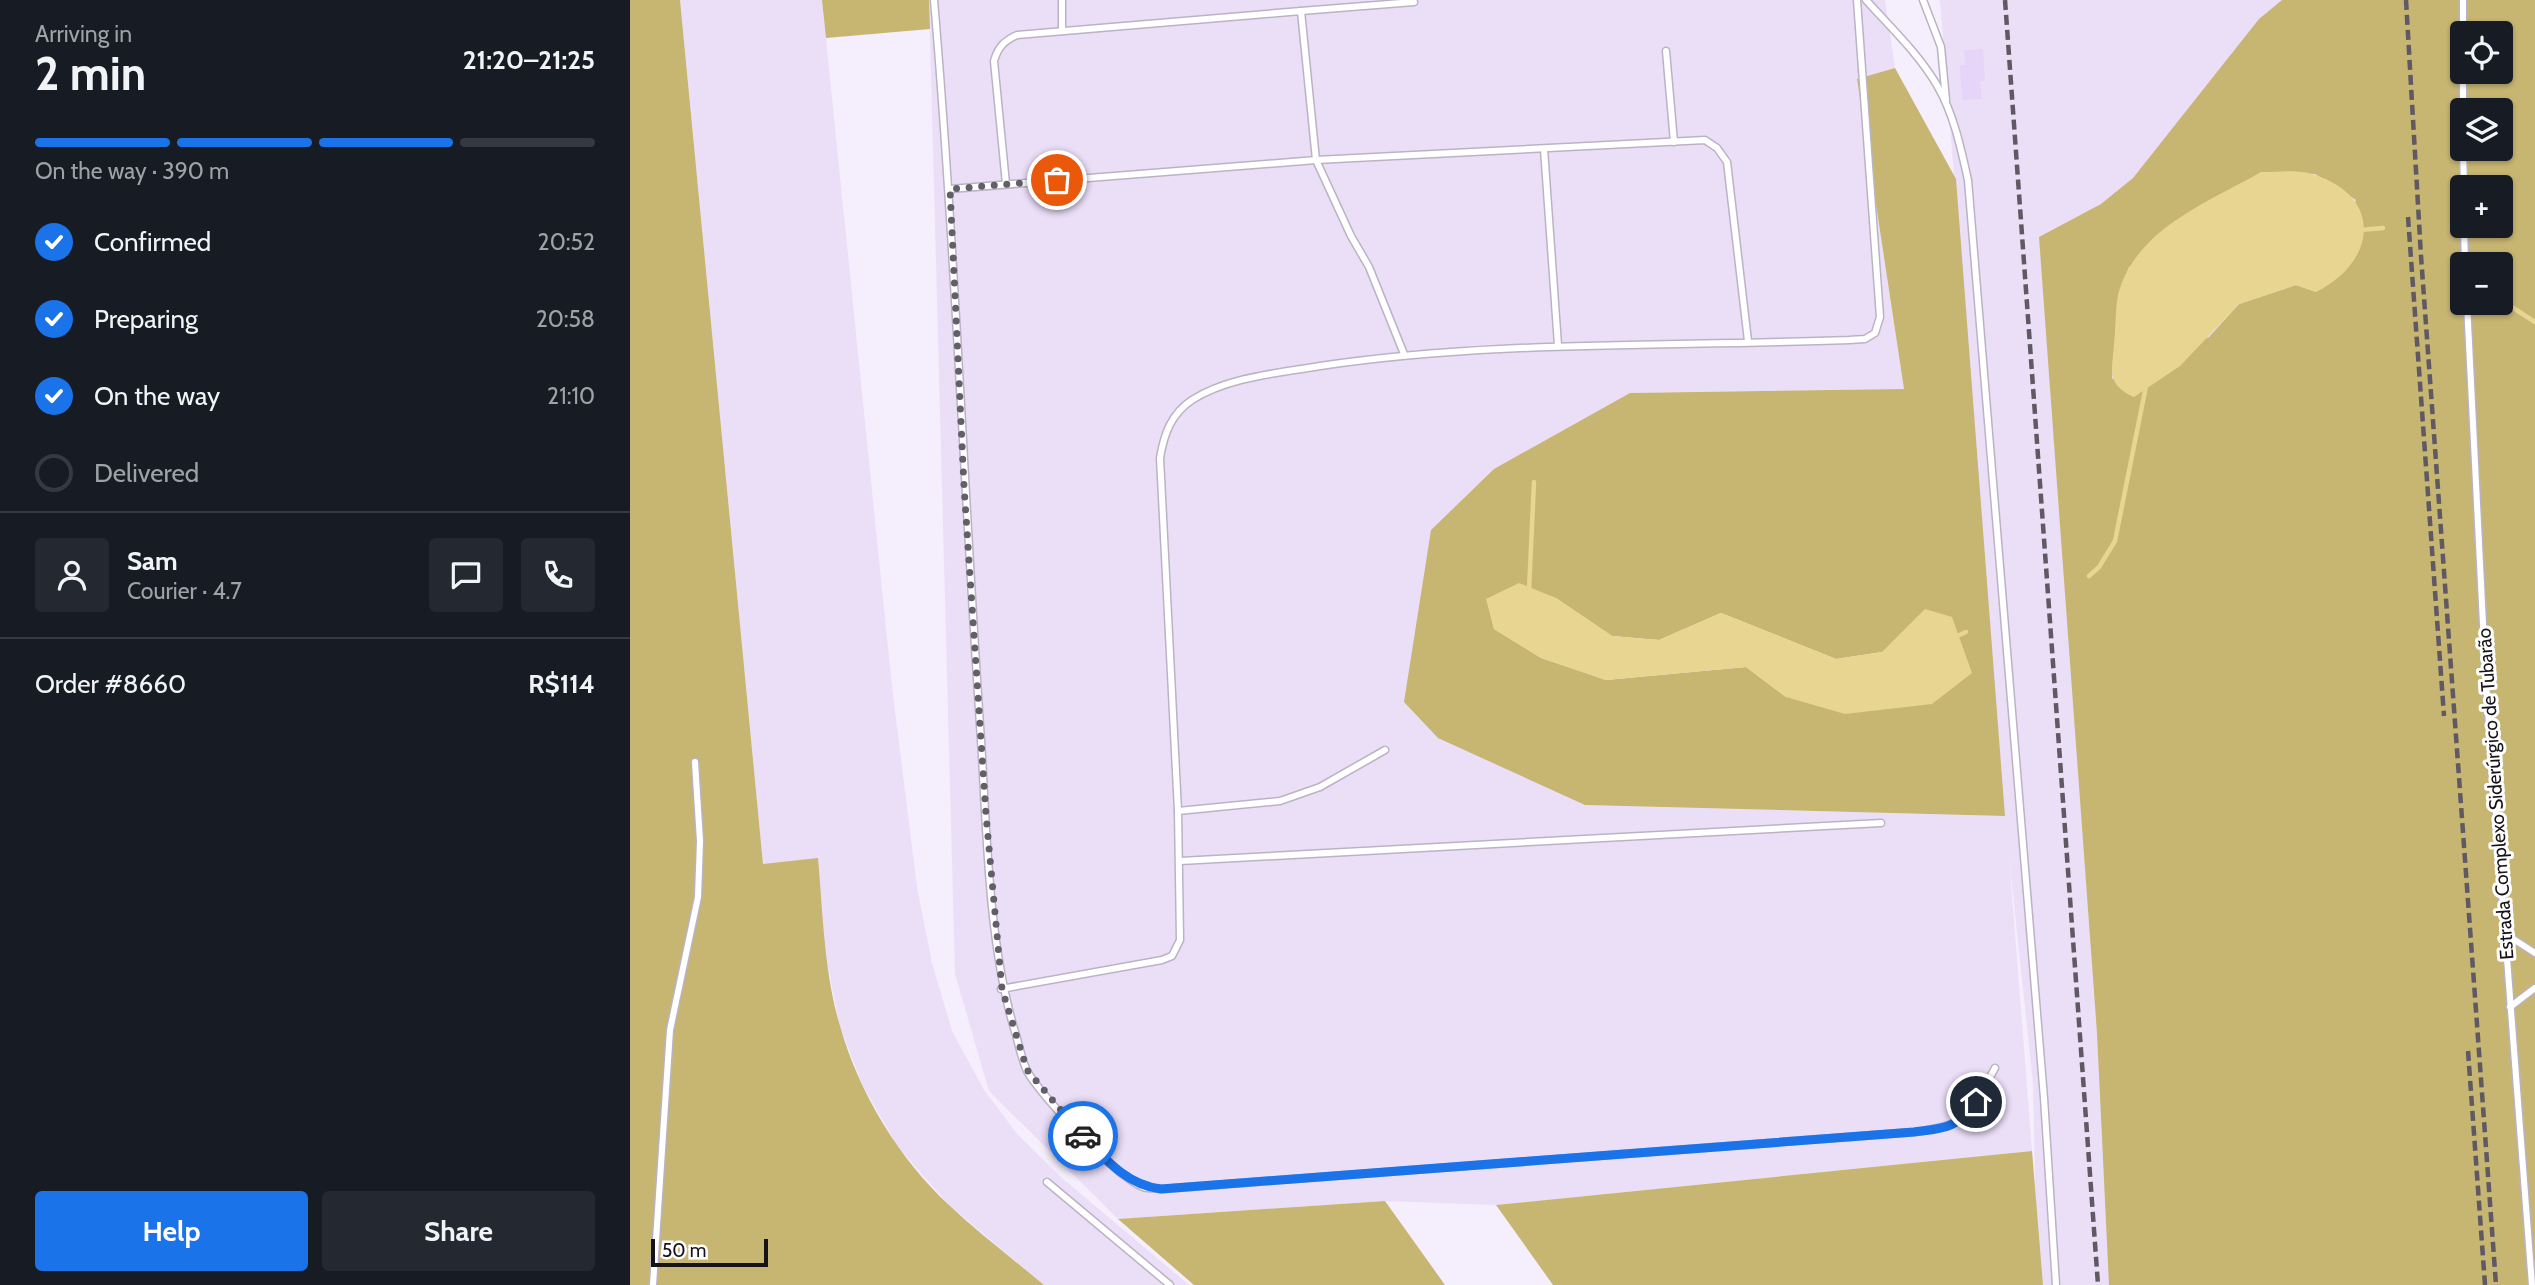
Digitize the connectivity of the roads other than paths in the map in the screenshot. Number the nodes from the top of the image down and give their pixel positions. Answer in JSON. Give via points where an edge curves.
{"nodes":[{"id":1,"x":934,"y":0,"type":"edge"},
{"id":2,"x":1062,"y":0,"type":"edge"},
{"id":3,"x":1857,"y":0,"type":"edge"},
{"id":4,"x":1866,"y":0,"type":"edge"},
{"id":5,"x":1923,"y":0,"type":"edge"},
{"id":6,"x":2463,"y":0,"type":"edge"},
{"id":7,"x":1414,"y":2,"type":"dead end"},
{"id":8,"x":1301,"y":11,"type":"junction"},
{"id":9,"x":2463,"y":21,"type":"edge"},
{"id":10,"x":1062,"y":31,"type":"junction"},
{"id":11,"x":1666,"y":51,"type":"dead end"},
{"id":12,"x":1946,"y":105,"type":"junction"},
{"id":13,"x":1674,"y":142,"type":"junction"},
{"id":14,"x":1544,"y":149,"type":"junction"},
{"id":15,"x":1316,"y":160,"type":"junction"},
{"id":16,"x":1006,"y":184,"type":"junction"},
{"id":17,"x":950,"y":189,"type":"junction"},
{"id":18,"x":2468,"y":315,"type":"edge"},
{"id":19,"x":1748,"y":341,"type":"junction"},
{"id":20,"x":1558,"y":345,"type":"junction"},
{"id":21,"x":1404,"y":354,"type":"junction"},
{"id":22,"x":1385,"y":751,"type":"dead end"},
{"id":23,"x":695,"y":762,"type":"dead end"},
{"id":24,"x":1178,"y":811,"type":"junction"},
{"id":25,"x":1881,"y":823,"type":"dead end"},
{"id":26,"x":1180,"y":861,"type":"junction"},
{"id":27,"x":2504,"y":933,"type":"junction"},
{"id":28,"x":2535,"y":953,"type":"edge"},
{"id":29,"x":2535,"y":988,"type":"edge"},
{"id":30,"x":1002,"y":989,"type":"junction"},
{"id":31,"x":2510,"y":1007,"type":"junction"},
{"id":32,"x":1995,"y":1068,"type":"dead end"},
{"id":33,"x":1047,"y":1182,"type":"dead end"},
{"id":34,"x":653,"y":1285,"type":"edge"},
{"id":35,"x":1170,"y":1285,"type":"edge"},
{"id":36,"x":2056,"y":1285,"type":"edge"},
{"id":37,"x":2532,"y":1285,"type":"edge"}],
"edges":[{"from":1,"to":17,"type":"lane"},
{"from":2,"to":10,"type":"lane"},
{"from":3,"to":19,"type":"lane","via":[[1880,317],[1875,333],[1865,339]]},
{"from":4,"to":12,"type":"lane","via":[[1924,66]]},
{"from":5,"to":12,"type":"lane","via":[[1941,47]]},
{"from":6,"to":9,"type":"lane"},
{"from":7,"to":8,"type":"lane"},
{"from":8,"to":10,"type":"lane"},
{"from":8,"to":15,"type":"lane"},
{"from":10,"to":16,"type":"lane","via":[[1017,35],[998,49],[994,61]]},
{"from":11,"to":13,"type":"lane"},
{"from":12,"to":36,"type":"lane","via":[[1960,143],[1971,206]]},
{"from":13,"to":14,"type":"lane"},
{"from":13,"to":19,"type":"lane","via":[[1705,140],[1727,162]]},
{"from":14,"to":15,"type":"lane"},
{"from":14,"to":20,"type":"lane"},
{"from":15,"to":16,"type":"lane"},
{"from":15,"to":21,"type":"lane","via":[[1369,267]]},
{"from":16,"to":17,"type":"lane"},
{"from":17,"to":30,"type":"lane","via":[[964,486]]},
{"from":18,"to":27,"type":"lane","name":"Estrada Complexo Siderúrgico de Tubarão"},
{"from":19,"to":20,"type":"lane"},
{"from":20,"to":21,"type":"lane"},
{"from":21,"to":24,"type":"lane","via":[[1222,387],[1192,400],[1164,433],[1160,458]]},
{"from":22,"to":24,"type":"lane","via":[[1320,787],[1280,801]]},
{"from":23,"to":34,"type":"lane","via":[[700,878],[670,1030]]},
{"from":24,"to":26,"type":"lane"},
{"from":25,"to":26,"type":"lane"},
{"from":26,"to":30,"type":"lane","via":[[1180,940],[1172,956]]},
{"from":27,"to":28,"type":"lane"},
{"from":27,"to":31,"type":"lane","name":"Estrada Complexo Siderúrgico de Tubarão"},
{"from":29,"to":31,"type":"lane"},
{"from":30,"to":32,"type":"lane","via":[[1027,1070],[1051,1101],[1124,1176],[1143,1187],[1161,1189],[1947,1128],[1963,1120]]},
{"from":31,"to":37,"type":"lane","name":"Estrada Complexo Siderúrgico de Tubarão"},
{"from":33,"to":35,"type":"lane"}]}
